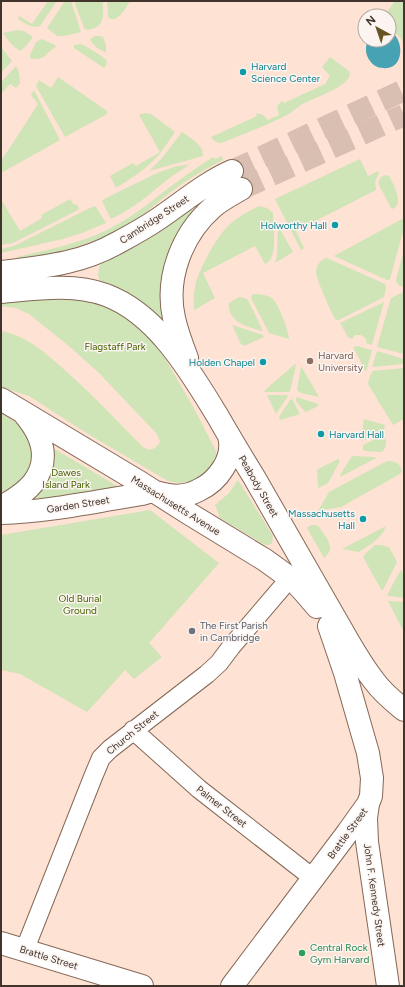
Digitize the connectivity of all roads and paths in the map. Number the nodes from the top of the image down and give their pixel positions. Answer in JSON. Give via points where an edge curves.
{"nodes":[{"id":1,"x":4,"y":271,"type":"edge"},
{"id":2,"x":1,"y":292,"type":"edge"},
{"id":3,"x":201,"y":388,"type":"junction"},
{"id":4,"x":1,"y":399,"type":"edge"},
{"id":5,"x":21,"y":412,"type":"junction"},
{"id":6,"x":229,"y":436,"type":"junction"},
{"id":7,"x":155,"y":492,"type":"junction"},
{"id":8,"x":1,"y":507,"type":"edge"},
{"id":9,"x":1,"y":513,"type":"edge"},
{"id":10,"x":290,"y":578,"type":"junction"},
{"id":11,"x":316,"y":585,"type":"junction"},
{"id":12,"x":331,"y":633,"type":"junction"},
{"id":13,"x":404,"y":710,"type":"edge"},
{"id":14,"x":133,"y":730,"type":"junction"},
{"id":15,"x":368,"y":804,"type":"junction"},
{"id":16,"x":313,"y":878,"type":"junction"},
{"id":17,"x":1,"y":943,"type":"edge"},
{"id":18,"x":25,"y":949,"type":"junction"},
{"id":19,"x":142,"y":986,"type":"edge"},
{"id":20,"x":232,"y":986,"type":"edge"},
{"id":21,"x":388,"y":986,"type":"edge"}],
"edges":[{"from":1,"to":3,"type":"main road","name":"Cambridge Street","via":[[52,265],[84,257],[139,231],[213,180],[237,180],[224,199],[205,215],[187,240],[173,282],[175,322],[186,356]]},
{"from":2,"to":3,"type":"main road","via":[[69,287],[115,299],[135,311],[157,331]]},
{"from":3,"to":6,"type":"main road","name":"Peabody Street"},
{"from":4,"to":5,"type":"main road","name":"Massachusetts Avenue"},
{"from":5,"to":7,"type":"main road","name":"Massachusetts Avenue"},
{"from":5,"to":8,"type":"main road","via":[[33,425],[41,442],[42,464],[30,486]]},
{"from":6,"to":7,"type":"main road","via":[[230,447],[226,462],[207,486],[185,495],[172,496]]},
{"from":6,"to":11,"type":"main road","name":"Peabody Street"},
{"from":7,"to":9,"type":"main road","name":"Garden Street","via":[[29,512]]},
{"from":7,"to":10,"type":"main road","name":"Massachusetts Avenue"},
{"from":10,"to":12,"type":"main road","name":"Massachusetts Avenue","via":[[314,604]]},
{"from":10,"to":14,"type":"street","name":"Church Street","via":[[219,663]]},
{"from":11,"to":12,"type":"main road","name":"Brattle Street"},
{"from":11,"to":13,"type":"main road","via":[[371,678]]},
{"from":12,"to":15,"type":"main road","name":"Brattle Street","via":[[350,689],[369,759],[372,786]]},
{"from":14,"to":16,"type":"street","name":"Palmer Street","via":[[199,789]]},
{"from":14,"to":18,"type":"street","name":"Church Street","via":[[99,762]]},
{"from":15,"to":16,"type":"main road","name":"Brattle Street"},
{"from":15,"to":21,"type":"main road","name":"John F. Kennedy Street","via":[[367,842]]},
{"from":16,"to":20,"type":"main road","name":"Brattle Street"},
{"from":17,"to":18,"type":"main road","name":"Brattle Street"},
{"from":18,"to":19,"type":"main road","name":"Brattle Street"}]}
